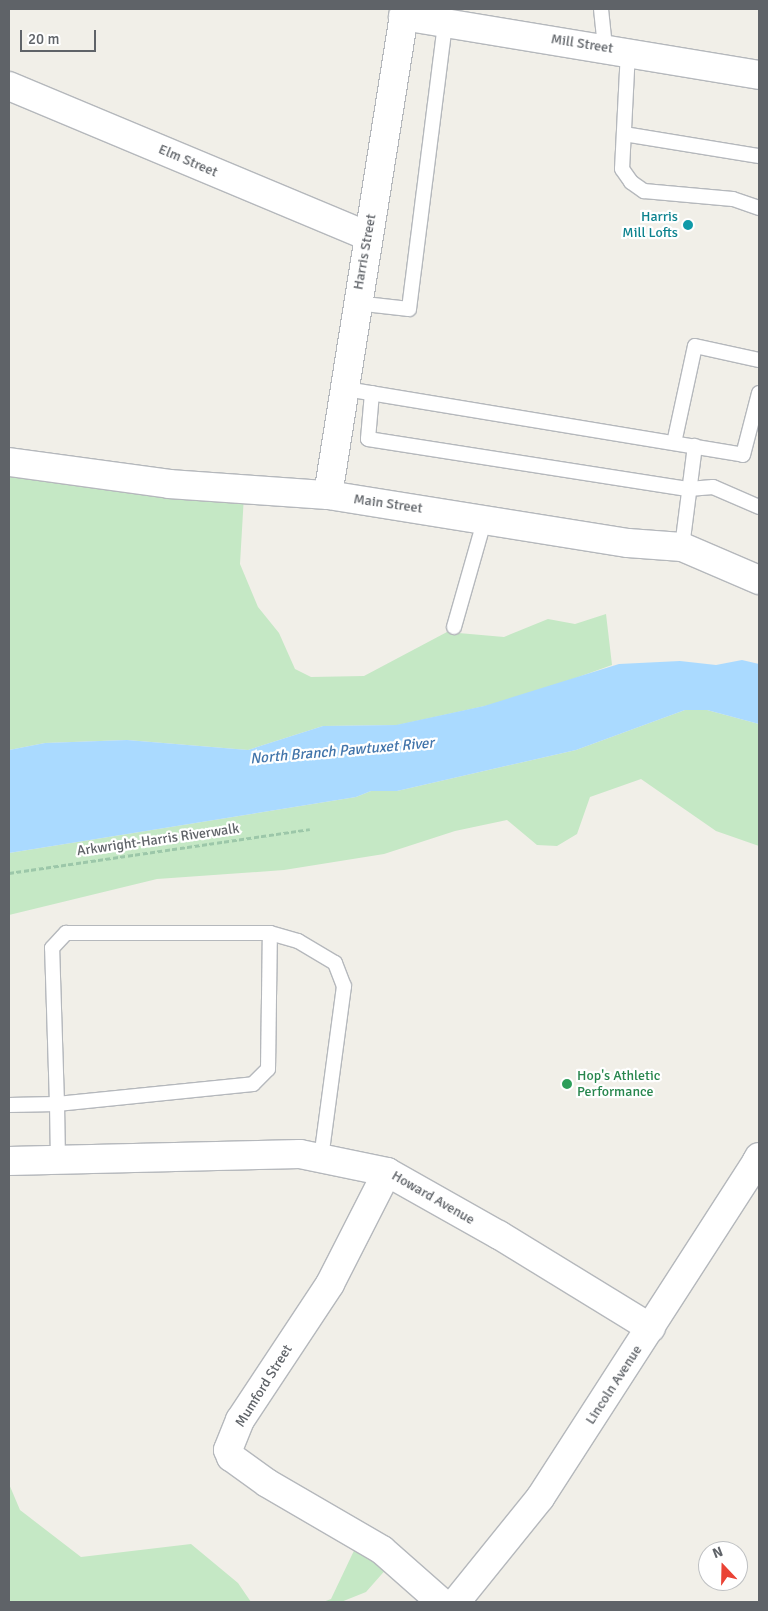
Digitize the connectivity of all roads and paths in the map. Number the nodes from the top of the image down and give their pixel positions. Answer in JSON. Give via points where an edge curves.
{"nodes":[{"id":1,"x":601,"y":9,"type":"edge"},
{"id":2,"x":404,"y":12,"type":"edge"},
{"id":3,"x":445,"y":23,"type":"junction"},
{"id":4,"x":616,"y":49,"type":"junction"},
{"id":5,"x":759,"y":75,"type":"edge"},
{"id":6,"x":9,"y":86,"type":"edge"},
{"id":7,"x":624,"y":134,"type":"junction"},
{"id":8,"x":759,"y":156,"type":"edge"},
{"id":9,"x":759,"y":208,"type":"edge"},
{"id":10,"x":368,"y":236,"type":"junction"},
{"id":11,"x":356,"y":303,"type":"junction"},
{"id":12,"x":759,"y":360,"type":"edge"},
{"id":13,"x":359,"y":391,"type":"junction"},
{"id":14,"x":759,"y":392,"type":"edge"},
{"id":15,"x":674,"y":443,"type":"junction"},
{"id":16,"x":696,"y":446,"type":"junction"},
{"id":17,"x":9,"y":462,"type":"edge"},
{"id":18,"x":690,"y":489,"type":"junction"},
{"id":19,"x":328,"y":495,"type":"junction"},
{"id":20,"x":759,"y":507,"type":"edge"},
{"id":21,"x":485,"y":518,"type":"junction"},
{"id":22,"x":682,"y":547,"type":"junction"},
{"id":23,"x":759,"y":580,"type":"edge"},
{"id":24,"x":454,"y":627,"type":"dead end"},
{"id":25,"x":310,"y":829,"type":"dead end"},
{"id":26,"x":9,"y":872,"type":"edge"},
{"id":27,"x":270,"y":933,"type":"junction"},
{"id":28,"x":57,"y":1104,"type":"junction"},
{"id":29,"x":9,"y":1105,"type":"edge"},
{"id":30,"x":321,"y":1159,"type":"junction"},
{"id":31,"x":758,"y":1160,"type":"edge"},
{"id":32,"x":9,"y":1161,"type":"edge"},
{"id":33,"x":58,"y":1161,"type":"junction"},
{"id":34,"x":387,"y":1172,"type":"junction"},
{"id":35,"x":651,"y":1328,"type":"junction"},
{"id":36,"x":441,"y":1602,"type":"edge"},
{"id":37,"x":456,"y":1602,"type":"edge"}],
"edges":[{"from":1,"to":4,"type":"lane"},
{"from":2,"to":3,"type":"street","name":"Mill Street"},
{"from":2,"to":10,"type":"street","name":"Harris Street"},
{"from":3,"to":4,"type":"street","name":"Mill Street"},
{"from":3,"to":11,"type":"lane","via":[[408,309]]},
{"from":4,"to":5,"type":"street","name":"Mill Street"},
{"from":4,"to":7,"type":"lane"},
{"from":6,"to":10,"type":"street","name":"Elm Street"},
{"from":7,"to":8,"type":"lane"},
{"from":7,"to":9,"type":"lane","via":[[622,169],[631,182],[644,191],[733,199]]},
{"from":10,"to":11,"type":"street","name":"Harris Street"},
{"from":11,"to":13,"type":"street","name":"Harris Street"},
{"from":12,"to":15,"type":"lane","via":[[695,346]]},
{"from":13,"to":15,"type":"lane"},
{"from":13,"to":18,"type":"lane","via":[[368,439]]},
{"from":13,"to":19,"type":"street","name":"Harris Street"},
{"from":14,"to":16,"type":"lane","via":[[743,455]]},
{"from":15,"to":16,"type":"lane"},
{"from":16,"to":18,"type":"lane"},
{"from":17,"to":19,"type":"street","name":"Main Street","via":[[169,484]]},
{"from":18,"to":20,"type":"lane","via":[[713,487]]},
{"from":18,"to":22,"type":"lane"},
{"from":19,"to":21,"type":"street","name":"Main Street"},
{"from":21,"to":22,"type":"street","name":"Main Street","via":[[628,543]]},
{"from":21,"to":24,"type":"lane"},
{"from":22,"to":23,"type":"street","name":"Main Street"},
{"from":25,"to":26,"type":"path","name":"Arkwright-Harris Riverwalk"},
{"from":27,"to":28,"type":"lane","via":[[268,1069],[253,1084]]},
{"from":27,"to":28,"type":"lane","via":[[66,933],[52,948]]},
{"from":27,"to":30,"type":"lane","via":[[298,941],[335,962],[344,986]]},
{"from":28,"to":29,"type":"lane"},
{"from":28,"to":33,"type":"lane"},
{"from":30,"to":33,"type":"street","name":"Howard Avenue","via":[[300,1154]]},
{"from":30,"to":34,"type":"street","name":"Howard Avenue"},
{"from":31,"to":35,"type":"street","name":"Lincoln Avenue"},
{"from":32,"to":33,"type":"street","name":"Howard Avenue"},
{"from":34,"to":35,"type":"street","name":"Howard Avenue"},
{"from":34,"to":36,"type":"street","name":"Mumford Street","via":[[330,1284],[240,1420],[228,1450],[231,1457],[267,1483],[382,1550]]},
{"from":35,"to":37,"type":"street","name":"Lincoln Avenue","via":[[540,1498]]}]}
